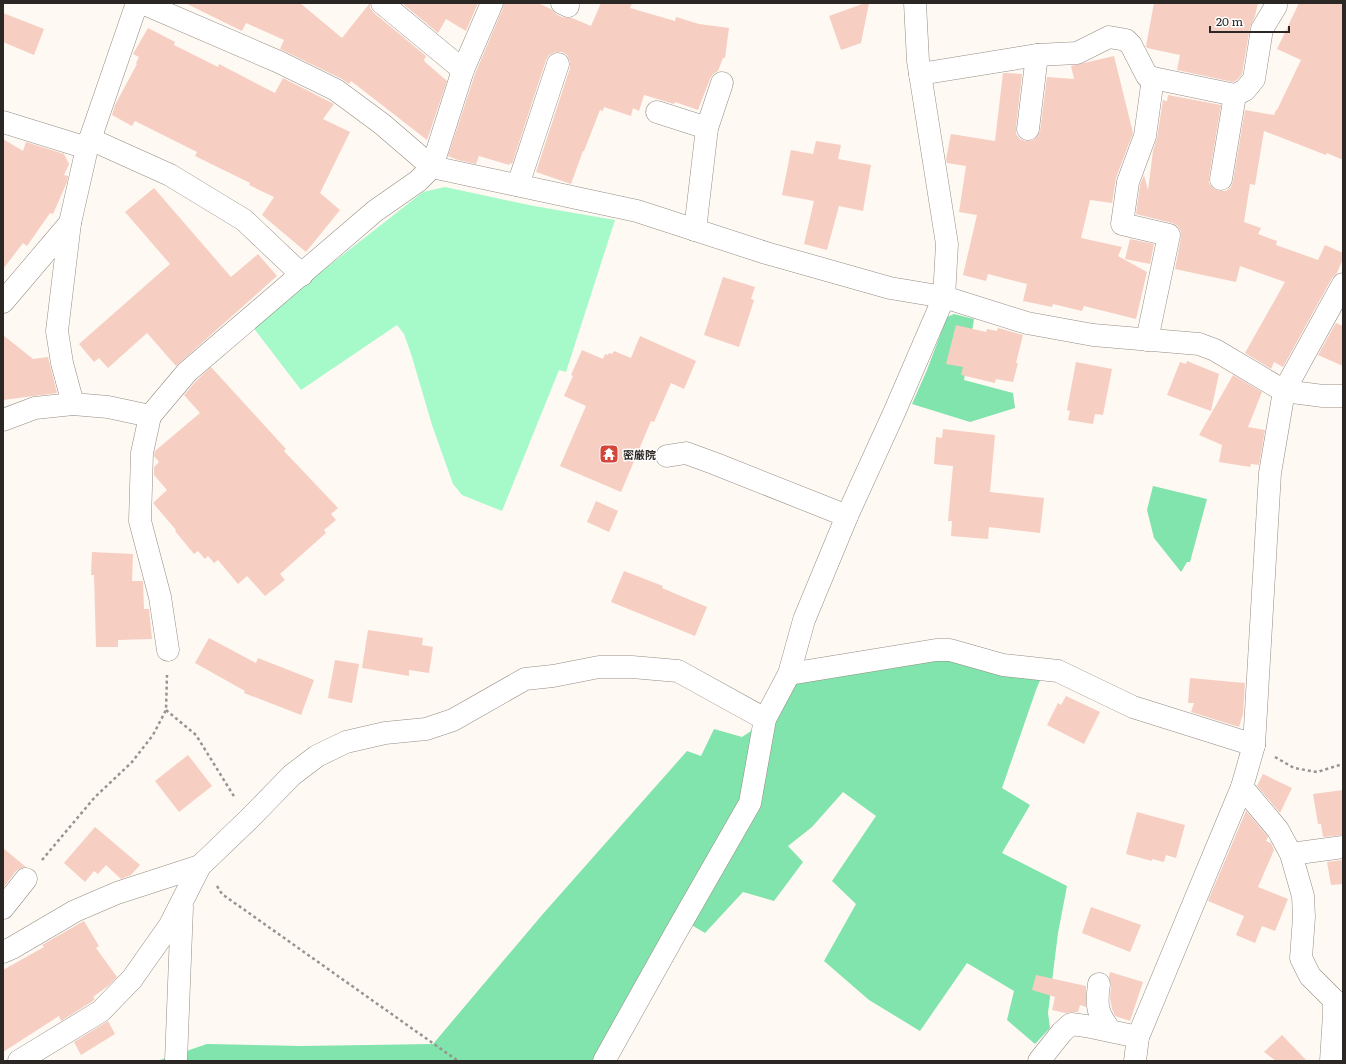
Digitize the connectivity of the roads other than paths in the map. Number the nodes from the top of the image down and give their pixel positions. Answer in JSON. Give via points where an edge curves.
{"nodes":[{"id":1,"x":137,"y":3,"type":"edge"},
{"id":2,"x":142,"y":3,"type":"edge"},
{"id":3,"x":382,"y":3,"type":"edge"},
{"id":4,"x":492,"y":3,"type":"edge"},
{"id":5,"x":915,"y":3,"type":"edge"},
{"id":6,"x":1276,"y":3,"type":"edge"},
{"id":7,"x":1037,"y":55,"type":"junction"},
{"id":8,"x":558,"y":64,"type":"dead end"},
{"id":9,"x":463,"y":70,"type":"junction"},
{"id":10,"x":920,"y":74,"type":"junction"},
{"id":11,"x":1153,"y":78,"type":"junction"},
{"id":12,"x":722,"y":83,"type":"dead end"},
{"id":13,"x":1235,"y":95,"type":"junction"},
{"id":14,"x":657,"y":112,"type":"dead end"},
{"id":15,"x":3,"y":122,"type":"edge"},
{"id":16,"x":707,"y":128,"type":"junction"},
{"id":17,"x":1028,"y":129,"type":"dead end"},
{"id":18,"x":88,"y":143,"type":"junction"},
{"id":19,"x":432,"y":167,"type":"junction"},
{"id":20,"x":1221,"y":179,"type":"dead end"},
{"id":21,"x":518,"y":185,"type":"junction"},
{"id":22,"x":70,"y":224,"type":"junction"},
{"id":23,"x":695,"y":230,"type":"junction"},
{"id":24,"x":302,"y":275,"type":"junction"},
{"id":25,"x":1343,"y":284,"type":"edge"},
{"id":26,"x":944,"y":297,"type":"junction"},
{"id":27,"x":3,"y":302,"type":"edge"},
{"id":28,"x":1147,"y":340,"type":"junction"},
{"id":29,"x":1284,"y":391,"type":"junction"},
{"id":30,"x":1343,"y":396,"type":"edge"},
{"id":31,"x":74,"y":404,"type":"junction"},
{"id":32,"x":150,"y":416,"type":"junction"},
{"id":33,"x":3,"y":420,"type":"edge"},
{"id":34,"x":667,"y":456,"type":"dead end"},
{"id":35,"x":847,"y":516,"type":"junction"},
{"id":36,"x":168,"y":650,"type":"road end"},
{"id":37,"x":789,"y":674,"type":"junction"},
{"id":38,"x":765,"y":719,"type":"junction"},
{"id":39,"x":1254,"y":745,"type":"junction"},
{"id":40,"x":1242,"y":787,"type":"junction"},
{"id":41,"x":1343,"y":847,"type":"edge"},
{"id":42,"x":1291,"y":854,"type":"junction"},
{"id":43,"x":200,"y":866,"type":"junction"},
{"id":44,"x":26,"y":879,"type":"road end"},
{"id":45,"x":182,"y":900,"type":"junction"},
{"id":46,"x":3,"y":908,"type":"edge"},
{"id":47,"x":3,"y":952,"type":"edge"},
{"id":48,"x":1099,"y":984,"type":"dead end"},
{"id":49,"x":1338,"y":1000,"type":"edge"},
{"id":50,"x":1110,"y":1030,"type":"junction"},
{"id":51,"x":1138,"y":1037,"type":"junction"},
{"id":52,"x":19,"y":1061,"type":"edge"},
{"id":53,"x":176,"y":1061,"type":"edge"},
{"id":54,"x":604,"y":1061,"type":"edge"},
{"id":55,"x":1039,"y":1061,"type":"edge"},
{"id":56,"x":1135,"y":1061,"type":"edge"},
{"id":57,"x":1331,"y":1061,"type":"edge"}],
"edges":[{"from":1,"to":18,"type":"street"},
{"from":2,"to":19,"type":"street","via":[[279,62],[336,90],[382,124]]},
{"from":3,"to":9,"type":"street"},
{"from":4,"to":9,"type":"street"},
{"from":5,"to":10,"type":"street"},
{"from":6,"to":13,"type":"street","via":[[1262,29],[1254,79],[1245,90]]},
{"from":7,"to":10,"type":"street"},
{"from":7,"to":11,"type":"street","via":[[1077,53],[1109,37],[1126,40],[1147,76]]},
{"from":7,"to":17,"type":"street"},
{"from":8,"to":21,"type":"street"},
{"from":9,"to":19,"type":"street"},
{"from":10,"to":26,"type":"street","via":[[947,244]]},
{"from":11,"to":13,"type":"street"},
{"from":11,"to":28,"type":"street","via":[[1145,136],[1128,182],[1122,224],[1170,235]]},
{"from":12,"to":16,"type":"street"},
{"from":13,"to":20,"type":"street"},
{"from":14,"to":16,"type":"street"},
{"from":15,"to":18,"type":"street"},
{"from":16,"to":23,"type":"street"},
{"from":18,"to":22,"type":"street"},
{"from":18,"to":24,"type":"street","via":[[170,175],[244,220]]},
{"from":19,"to":21,"type":"street"},
{"from":19,"to":24,"type":"street","via":[[418,181],[375,211]]},
{"from":21,"to":23,"type":"street","via":[[637,211]]},
{"from":22,"to":27,"type":"street"},
{"from":22,"to":31,"type":"street","via":[[57,331],[62,363]]},
{"from":23,"to":26,"type":"street","via":[[890,288]]},
{"from":24,"to":32,"type":"street","via":[[187,372]]},
{"from":25,"to":29,"type":"street"},
{"from":26,"to":28,"type":"street","via":[[1027,323],[1093,335]]},
{"from":26,"to":35,"type":"street"},
{"from":28,"to":29,"type":"street","via":[[1199,344],[1215,350]]},
{"from":29,"to":30,"type":"street"},
{"from":29,"to":39,"type":"street","via":[[1270,473]]},
{"from":31,"to":32,"type":"street","via":[[108,407]]},
{"from":31,"to":33,"type":"street","via":[[35,408]]},
{"from":32,"to":36,"type":"street","via":[[142,453],[140,521],[160,597]]},
{"from":34,"to":35,"type":"street","via":[[686,453]]},
{"from":35,"to":37,"type":"street","via":[[804,620]]},
{"from":37,"to":38,"type":"street"},
{"from":37,"to":39,"type":"street","via":[[936,650],[950,650],[1003,665],[1058,671],[1133,707]]},
{"from":38,"to":43,"type":"street","via":[[678,671],[599,667],[525,679],[453,720],[426,729],[385,733],[346,742],[317,756],[292,775]]},
{"from":38,"to":54,"type":"street","via":[[750,803]]},
{"from":39,"to":40,"type":"street"},
{"from":40,"to":42,"type":"street","via":[[1278,830]]},
{"from":40,"to":51,"type":"street"},
{"from":41,"to":42,"type":"street"},
{"from":42,"to":49,"type":"street","via":[[1303,896],[1301,958],[1310,976]]},
{"from":43,"to":45,"type":"street"},
{"from":43,"to":47,"type":"street","via":[[117,893],[75,911]]},
{"from":44,"to":46,"type":"street"},
{"from":45,"to":52,"type":"street","via":[[170,926],[132,979],[102,1010]]},
{"from":45,"to":53,"type":"street"},
{"from":48,"to":50,"type":"street","via":[[1097,1002],[1102,1018]]},
{"from":49,"to":57,"type":"street","via":[[1334,1014]]},
{"from":50,"to":51,"type":"street"},
{"from":50,"to":55,"type":"street","via":[[1071,1024]]},
{"from":51,"to":56,"type":"street"}]}
